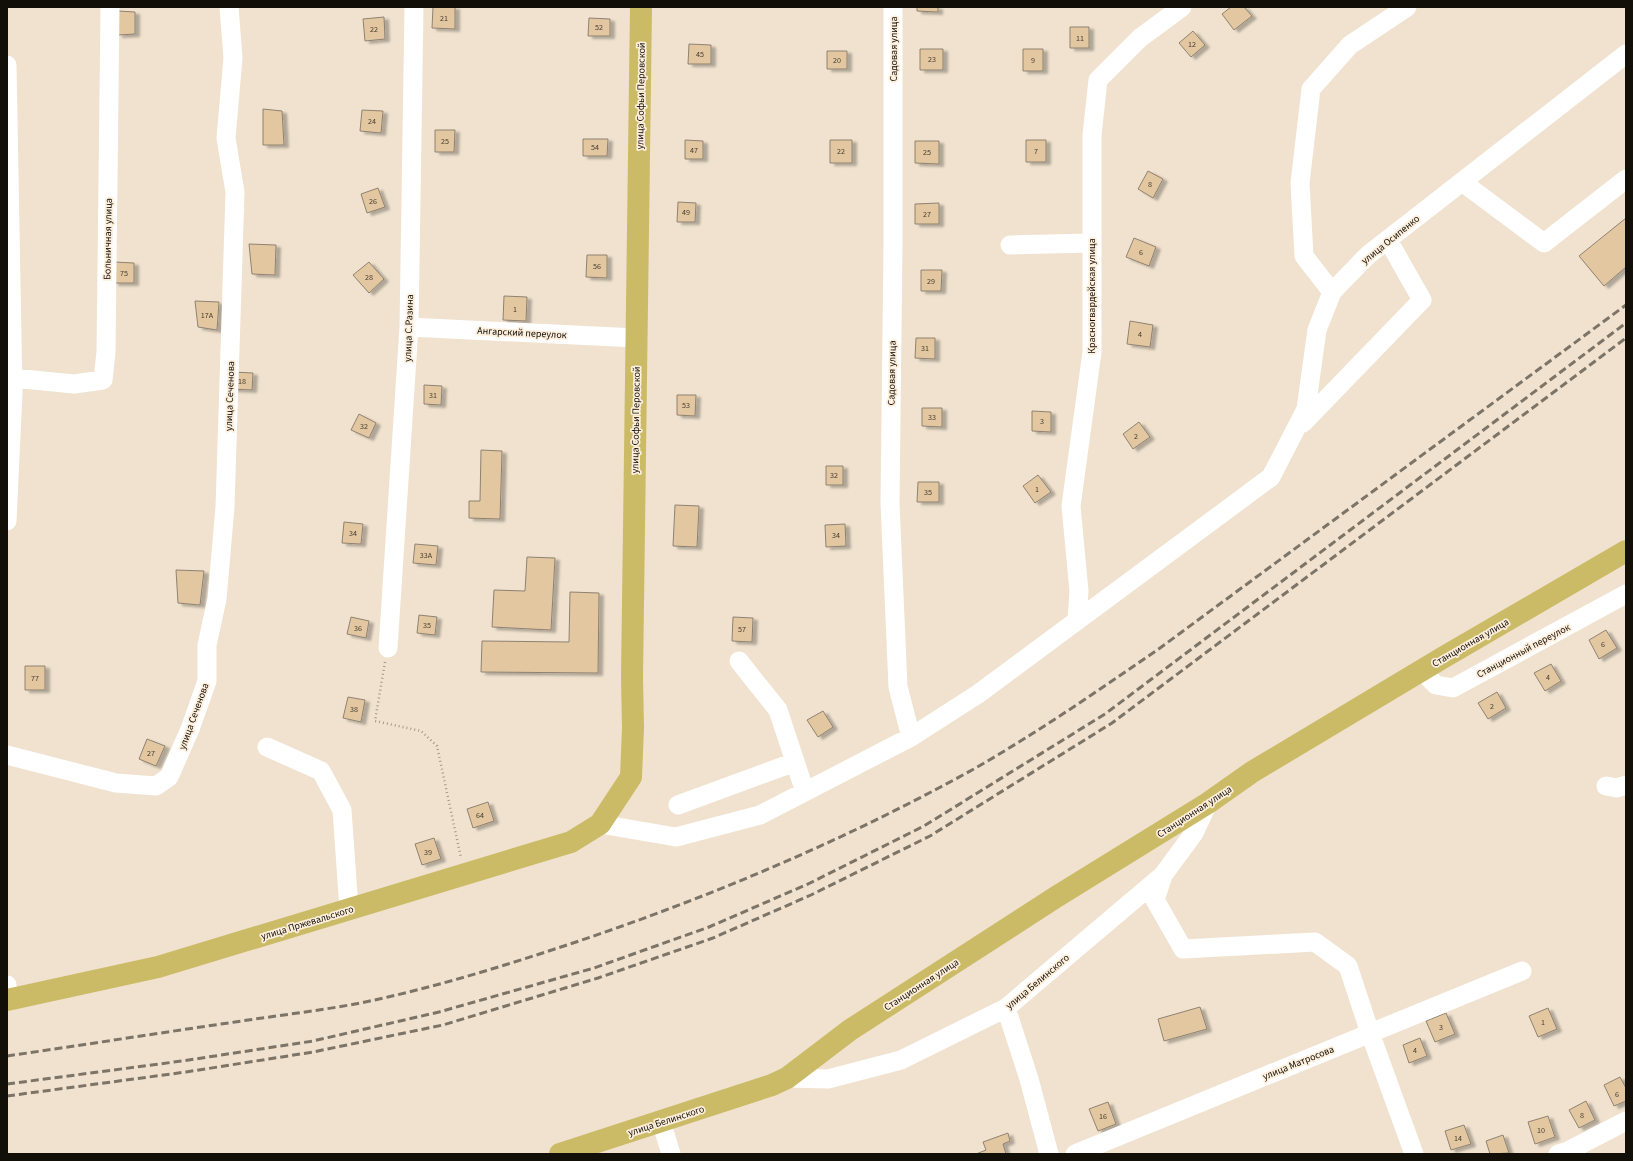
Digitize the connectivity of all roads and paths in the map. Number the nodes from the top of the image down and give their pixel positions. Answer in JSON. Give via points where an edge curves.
{"nodes":[{"id":1,"x":110,"y":7,"type":"edge"},
{"id":2,"x":229,"y":7,"type":"edge"},
{"id":3,"x":414,"y":7,"type":"edge"},
{"id":4,"x":641,"y":7,"type":"edge"},
{"id":5,"x":893,"y":7,"type":"edge"},
{"id":6,"x":1182,"y":7,"type":"edge"},
{"id":7,"x":1407,"y":7,"type":"edge"},
{"id":8,"x":1626,"y":54,"type":"edge"},
{"id":9,"x":7,"y":65,"type":"edge"},
{"id":10,"x":1626,"y":179,"type":"edge"},
{"id":11,"x":1462,"y":182,"type":"junction"},
{"id":12,"x":1388,"y":240,"type":"junction"},
{"id":13,"x":1092,"y":243,"type":"junction"},
{"id":14,"x":1010,"y":245,"type":"dead end"},
{"id":15,"x":1332,"y":292,"type":"junction"},
{"id":16,"x":408,"y":328,"type":"junction"},
{"id":17,"x":636,"y":338,"type":"junction"},
{"id":18,"x":13,"y":378,"type":"junction"},
{"id":19,"x":1295,"y":431,"type":"junction"},
{"id":20,"x":7,"y":521,"type":"edge"},
{"id":21,"x":1626,"y":551,"type":"edge"},
{"id":22,"x":1626,"y":594,"type":"edge"},
{"id":23,"x":1077,"y":621,"type":"junction"},
{"id":24,"x":388,"y":648,"type":"joint"},
{"id":25,"x":739,"y":662,"type":"dead end"},
{"id":26,"x":1421,"y":670,"type":"junction"},
{"id":27,"x":911,"y":737,"type":"junction"},
{"id":28,"x":267,"y":747,"type":"dead end"},
{"id":29,"x":7,"y":755,"type":"edge"},
{"id":30,"x":795,"y":762,"type":"junction"},
{"id":31,"x":1626,"y":785,"type":"edge"},
{"id":32,"x":1606,"y":786,"type":"dead end"},
{"id":33,"x":805,"y":792,"type":"junction"},
{"id":34,"x":1208,"y":803,"type":"junction"},
{"id":35,"x":678,"y":805,"type":"dead end"},
{"id":36,"x":600,"y":824,"type":"junction"},
{"id":37,"x":465,"y":874,"type":"junction"},
{"id":38,"x":1163,"y":875,"type":"junction"},
{"id":39,"x":349,"y":909,"type":"junction"},
{"id":40,"x":1522,"y":971,"type":"dead end"},
{"id":41,"x":7,"y":995,"type":"edge"},
{"id":42,"x":1006,"y":1008,"type":"junction"},
{"id":43,"x":1370,"y":1033,"type":"junction"},
{"id":44,"x":779,"y":1082,"type":"junction"},
{"id":45,"x":661,"y":1121,"type":"junction"},
{"id":46,"x":1626,"y":1121,"type":"edge"},
{"id":47,"x":560,"y":1154,"type":"edge"},
{"id":48,"x":671,"y":1154,"type":"edge"},
{"id":49,"x":1049,"y":1154,"type":"edge"},
{"id":50,"x":1075,"y":1154,"type":"edge"},
{"id":51,"x":1414,"y":1154,"type":"edge"},
{"id":52,"x":1558,"y":1154,"type":"edge"}],
"edges":[{"from":1,"to":18,"type":"street","name":"Больничная улица","via":[[106,352],[103,380],[74,384]]},
{"from":2,"to":29,"type":"street","name":"улица Сеченова","via":[[233,58],[226,138],[235,192],[225,507],[217,599],[207,646],[207,682],[169,777],[156,786],[116,783]]},
{"from":3,"to":16,"type":"street","name":"улица С.Разина"},
{"from":4,"to":17,"type":"main road","name":"улица Софьи Перовской"},
{"from":5,"to":27,"type":"street","name":"Садовая улица","via":[[890,503],[898,687]]},
{"from":6,"to":13,"type":"street","name":"Красногвардейская улица","via":[[1140,38],[1098,80],[1092,136]]},
{"from":7,"to":15,"type":"street","via":[[1350,45],[1311,89],[1300,183],[1304,256]]},
{"from":8,"to":11,"type":"street","name":"улица Осипенко"},
{"from":9,"to":18,"type":"street"},
{"from":10,"to":11,"type":"street","via":[[1544,243]]},
{"from":11,"to":12,"type":"street","name":"улица Осипенко"},
{"from":12,"to":15,"type":"street","name":"улица Осипенко","via":[[1368,255]]},
{"from":12,"to":19,"type":"street","via":[[1422,300]]},
{"from":13,"to":14,"type":"street"},
{"from":13,"to":23,"type":"street","name":"Красногвардейская улица","via":[[1092,352],[1071,506],[1079,591]]},
{"from":15,"to":19,"type":"street","via":[[1318,330],[1306,409]]},
{"from":16,"to":17,"type":"street","name":"Ангарский переулок"},
{"from":16,"to":24,"type":"street","name":"улица С.Разина"},
{"from":17,"to":36,"type":"main road","name":"улица Софьи Перовской","via":[[631,777]]},
{"from":18,"to":20,"type":"street"},
{"from":19,"to":23,"type":"street","via":[[1271,477]]},
{"from":21,"to":26,"type":"main road","name":"Станционная улица"},
{"from":22,"to":26,"type":"street","name":"Станционный переулок","via":[[1453,688],[1436,685]]},
{"from":23,"to":27,"type":"street","via":[[978,694]]},
{"from":24,"to":37,"type":"path","via":[[375,720],[421,731],[437,746]]},
{"from":25,"to":30,"type":"street","via":[[778,710]]},
{"from":26,"to":34,"type":"main road","name":"Станционная улица","via":[[1252,772]]},
{"from":27,"to":33,"type":"street"},
{"from":28,"to":39,"type":"street","via":[[321,772],[342,810]]},
{"from":30,"to":33,"type":"street"},
{"from":30,"to":35,"type":"street"},
{"from":31,"to":32,"type":"street","via":[[1617,788]]},
{"from":33,"to":36,"type":"street","via":[[760,815],[676,837]]},
{"from":34,"to":38,"type":"street","name":"улица Белинского","via":[[1194,833]]},
{"from":34,"to":44,"type":"main road","name":"Станционная улица","via":[[850,1030]]},
{"from":36,"to":37,"type":"main road","name":"улица Пржевальского","via":[[572,842]]},
{"from":37,"to":39,"type":"main road","name":"улица Пржевальского"},
{"from":38,"to":42,"type":"street","name":"улица Белинского"},
{"from":38,"to":43,"type":"street","via":[[1155,900],[1183,949],[1315,942],[1348,966]]},
{"from":39,"to":41,"type":"main road","name":"улица Пржевальского","via":[[158,967]]},
{"from":40,"to":43,"type":"street","name":"улица Матросова"},
{"from":42,"to":44,"type":"street","name":"улица Белинского","via":[[901,1060],[828,1079]]},
{"from":42,"to":49,"type":"street","via":[[1030,1080]]},
{"from":43,"to":50,"type":"street","name":"улица Матросова"},
{"from":43,"to":51,"type":"street"},
{"from":44,"to":45,"type":"main road","name":"улица Белинского"},
{"from":45,"to":47,"type":"main road","name":"улица Белинского"},
{"from":45,"to":48,"type":"street"},
{"from":46,"to":52,"type":"street"}]}
